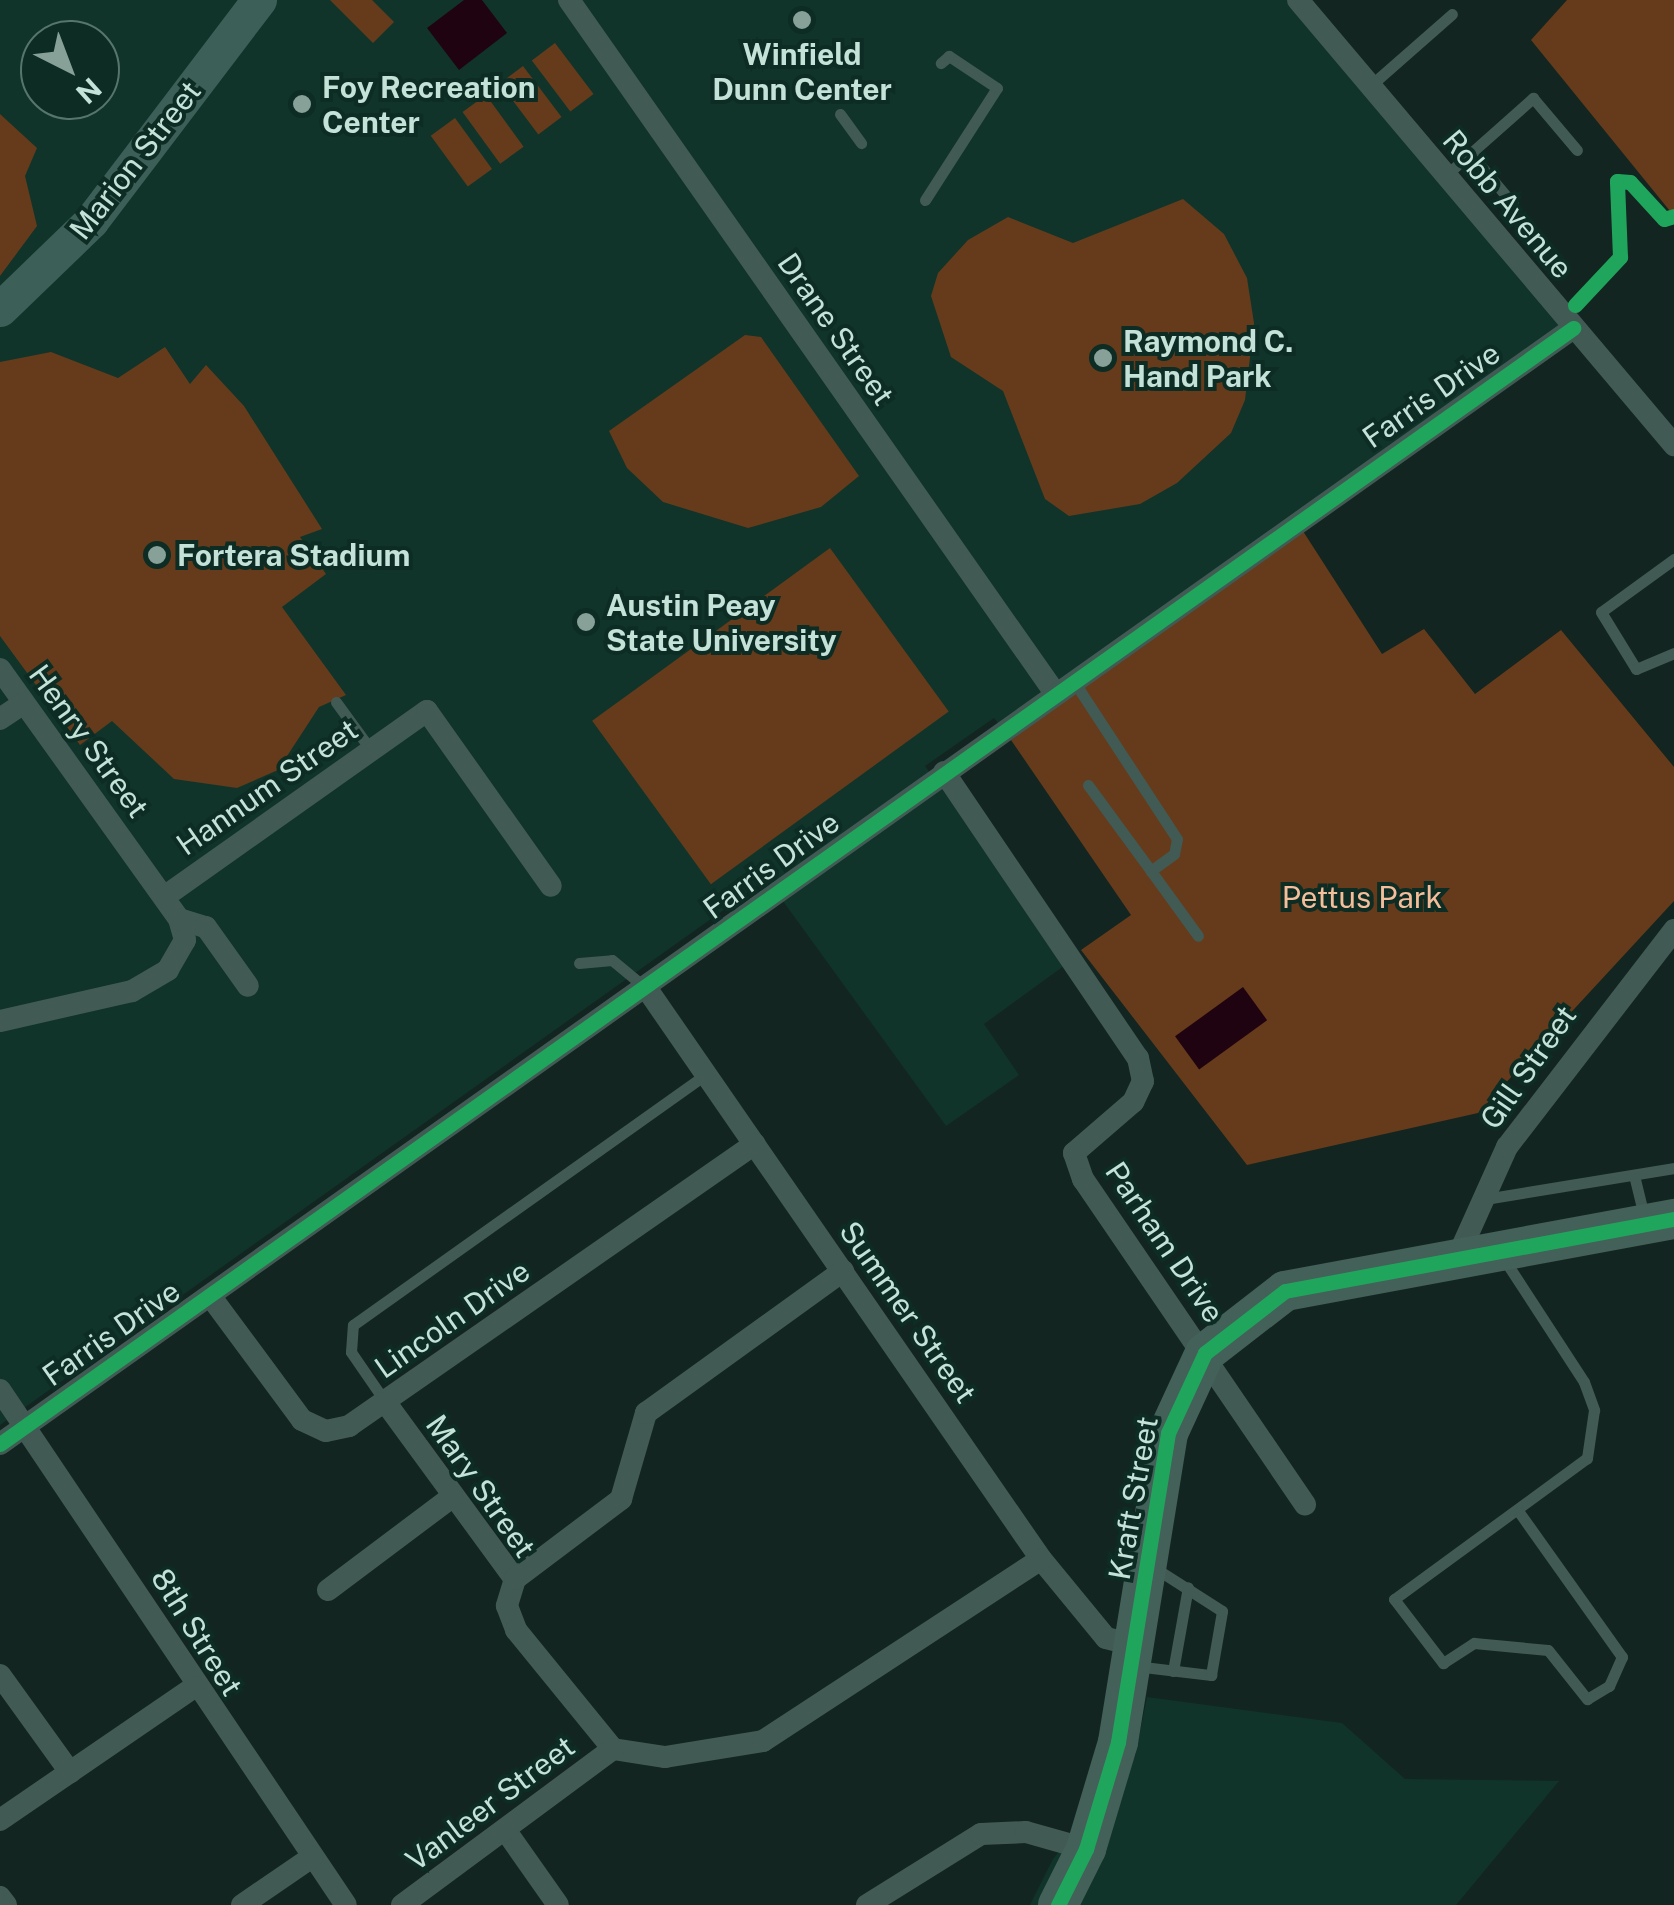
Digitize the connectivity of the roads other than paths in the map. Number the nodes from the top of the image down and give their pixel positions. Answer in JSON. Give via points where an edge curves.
{"nodes":[{"id":1,"x":258,"y":0,"type":"edge"},
{"id":2,"x":569,"y":0,"type":"edge"},
{"id":3,"x":1298,"y":0,"type":"edge"},
{"id":4,"x":1452,"y":14,"type":"dead end"},
{"id":5,"x":941,"y":63,"type":"dead end"},
{"id":6,"x":1370,"y":86,"type":"junction"},
{"id":7,"x":840,"y":114,"type":"dead end"},
{"id":8,"x":861,"y":143,"type":"dead end"},
{"id":9,"x":1577,"y":150,"type":"dead end"},
{"id":10,"x":1470,"y":154,"type":"junction"},
{"id":11,"x":1445,"y":176,"type":"junction"},
{"id":12,"x":925,"y":200,"type":"dead end"},
{"id":13,"x":1513,"y":204,"type":"dead end"},
{"id":14,"x":0,"y":308,"type":"edge"},
{"id":15,"x":1574,"y":328,"type":"junction"},
{"id":16,"x":1674,"y":445,"type":"edge"},
{"id":17,"x":1674,"y":559,"type":"edge"},
{"id":18,"x":1674,"y":653,"type":"edge"},
{"id":19,"x":0,"y":669,"type":"edge"},
{"id":20,"x":1064,"y":686,"type":"junction"},
{"id":21,"x":336,"y":702,"type":"dead end"},
{"id":22,"x":24,"y":703,"type":"junction"},
{"id":23,"x":0,"y":719,"type":"edge"},
{"id":24,"x":372,"y":750,"type":"junction"},
{"id":25,"x":944,"y":772,"type":"junction"},
{"id":26,"x":1088,"y":785,"type":"dead end"},
{"id":27,"x":1151,"y":871,"type":"junction"},
{"id":28,"x":551,"y":886,"type":"dead end"},
{"id":29,"x":164,"y":897,"type":"junction"},
{"id":30,"x":180,"y":919,"type":"junction"},
{"id":31,"x":1674,"y":930,"type":"edge"},
{"id":32,"x":1198,"y":936,"type":"dead end"},
{"id":33,"x":579,"y":963,"type":"dead end"},
{"id":34,"x":248,"y":986,"type":"dead end"},
{"id":35,"x":647,"y":990,"type":"junction"},
{"id":36,"x":0,"y":1021,"type":"edge"},
{"id":37,"x":706,"y":1074,"type":"junction"},
{"id":38,"x":755,"y":1144,"type":"junction"},
{"id":39,"x":1674,"y":1168,"type":"edge"},
{"id":40,"x":1634,"y":1176,"type":"junction"},
{"id":41,"x":1485,"y":1199,"type":"junction"},
{"id":42,"x":1660,"y":1221,"type":"edge"},
{"id":43,"x":1498,"y":1248,"type":"junction"},
{"id":44,"x":1458,"y":1256,"type":"junction"},
{"id":45,"x":843,"y":1270,"type":"junction"},
{"id":46,"x":211,"y":1297,"type":"junction"},
{"id":47,"x":1205,"y":1354,"type":"junction"},
{"id":48,"x":0,"y":1390,"type":"edge"},
{"id":49,"x":386,"y":1403,"type":"junction"},
{"id":50,"x":24,"y":1426,"type":"junction"},
{"id":51,"x":0,"y":1444,"type":"edge"},
{"id":52,"x":453,"y":1496,"type":"junction"},
{"id":53,"x":1305,"y":1505,"type":"dead end"},
{"id":54,"x":1519,"y":1512,"type":"junction"},
{"id":55,"x":1041,"y":1559,"type":"junction"},
{"id":56,"x":1147,"y":1563,"type":"junction"},
{"id":57,"x":515,"y":1580,"type":"junction"},
{"id":58,"x":1188,"y":1587,"type":"junction"},
{"id":59,"x":328,"y":1590,"type":"dead end"},
{"id":60,"x":1136,"y":1656,"type":"junction"},
{"id":61,"x":1173,"y":1671,"type":"junction"},
{"id":62,"x":0,"y":1675,"type":"edge"},
{"id":63,"x":194,"y":1688,"type":"junction"},
{"id":64,"x":613,"y":1749,"type":"junction"},
{"id":65,"x":70,"y":1772,"type":"junction"},
{"id":66,"x":0,"y":1820,"type":"edge"},
{"id":67,"x":506,"y":1831,"type":"junction"},
{"id":68,"x":1086,"y":1849,"type":"junction"},
{"id":69,"x":312,"y":1857,"type":"junction"},
{"id":70,"x":0,"y":1897,"type":"edge"},
{"id":71,"x":6,"y":1905,"type":"edge"},
{"id":72,"x":242,"y":1905,"type":"edge"},
{"id":73,"x":346,"y":1905,"type":"edge"},
{"id":74,"x":402,"y":1905,"type":"edge"},
{"id":75,"x":558,"y":1905,"type":"edge"},
{"id":76,"x":867,"y":1905,"type":"edge"},
{"id":77,"x":1058,"y":1905,"type":"edge"}],
"edges":[{"from":1,"to":14,"type":"main road","name":"Marion Street","via":[[91,221]]},
{"from":2,"to":20,"type":"street","name":"Drane Street"},
{"from":3,"to":6,"type":"street","name":"Robb Avenue"},
{"from":4,"to":6,"type":"lane"},
{"from":5,"to":12,"type":"lane","via":[[949,56],[997,88]]},
{"from":6,"to":11,"type":"street","name":"Robb Avenue"},
{"from":7,"to":8,"type":"lane"},
{"from":9,"to":10,"type":"lane","via":[[1533,98]]},
{"from":10,"to":11,"type":"lane"},
{"from":10,"to":13,"type":"lane"},
{"from":11,"to":15,"type":"street","name":"Robb Avenue"},
{"from":15,"to":16,"type":"street","name":"Robb Avenue"},
{"from":15,"to":20,"type":"street","name":"Farris Drive"},
{"from":17,"to":18,"type":"lane","via":[[1601,612],[1636,669]]},
{"from":19,"to":22,"type":"street","name":"Henry Street"},
{"from":20,"to":25,"type":"street","name":"Farris Drive"},
{"from":20,"to":27,"type":"lane","via":[[1177,839],[1174,854]]},
{"from":21,"to":24,"type":"lane"},
{"from":22,"to":23,"type":"street"},
{"from":22,"to":29,"type":"street","name":"Henry Street"},
{"from":24,"to":28,"type":"street","name":"Hannum Street","via":[[426,711]]},
{"from":24,"to":29,"type":"street","name":"Hannum Street"},
{"from":25,"to":35,"type":"street","name":"Farris Drive"},
{"from":25,"to":47,"type":"street","name":"Parham Drive","via":[[1138,1058],[1144,1080],[1133,1102],[1074,1153]]},
{"from":26,"to":27,"type":"lane"},
{"from":27,"to":32,"type":"lane"},
{"from":29,"to":30,"type":"street","name":"Hannum Street"},
{"from":30,"to":34,"type":"street","name":"Hannum Street","via":[[206,927]]},
{"from":30,"to":36,"type":"street","via":[[180,956],[132,991]]},
{"from":31,"to":41,"type":"street","name":"Gill Street","via":[[1587,1033],[1507,1147]]},
{"from":33,"to":35,"type":"lane","via":[[612,960]]},
{"from":35,"to":37,"type":"street","name":"Summer Street"},
{"from":35,"to":46,"type":"street","name":"Farris Drive"},
{"from":37,"to":38,"type":"street","name":"Summer Street"},
{"from":37,"to":49,"type":"lane","via":[[352,1325],[351,1352]]},
{"from":38,"to":45,"type":"street","name":"Summer Street"},
{"from":38,"to":49,"type":"street","name":"Lincoln Drive"},
{"from":39,"to":40,"type":"lane"},
{"from":40,"to":41,"type":"lane"},
{"from":40,"to":42,"type":"lane"},
{"from":41,"to":44,"type":"street","name":"Gill Street"},
{"from":42,"to":43,"type":"highway","name":"Kraft Street"},
{"from":43,"to":44,"type":"highway","name":"Kraft Street"},
{"from":43,"to":54,"type":"lane","via":[[1594,1410],[1588,1458]]},
{"from":44,"to":47,"type":"highway","name":"Kraft Street","via":[[1285,1290]]},
{"from":45,"to":55,"type":"street","name":"Summer Street"},
{"from":45,"to":57,"type":"street","via":[[646,1413],[621,1499]]},
{"from":46,"to":49,"type":"street","name":"Lincoln Drive","via":[[302,1420],[326,1430],[349,1426]]},
{"from":46,"to":50,"type":"street","name":"Farris Drive"},
{"from":47,"to":53,"type":"street","name":"Parham Drive"},
{"from":47,"to":56,"type":"highway","name":"Kraft Street","via":[[1168,1433]]},
{"from":48,"to":50,"type":"street","name":"8th Street"},
{"from":49,"to":52,"type":"street","name":"Mary Street"},
{"from":50,"to":51,"type":"street","name":"Farris Drive"},
{"from":50,"to":63,"type":"street","name":"8th Street"},
{"from":52,"to":57,"type":"street","name":"Mary Street"},
{"from":52,"to":59,"type":"street"},
{"from":54,"to":54,"type":"lane","via":[[1394,1599],[1443,1662],[1474,1643],[1548,1650],[1586,1698],[1610,1686],[1622,1657]]},
{"from":55,"to":60,"type":"street","name":"Summer Street","via":[[1106,1638]]},
{"from":55,"to":64,"type":"street","via":[[763,1741],[665,1757]]},
{"from":56,"to":58,"type":"lane"},
{"from":56,"to":60,"type":"highway","name":"Kraft Street"},
{"from":57,"to":64,"type":"street","name":"Mary Street","via":[[508,1606],[516,1630]]},
{"from":58,"to":61,"type":"lane"},
{"from":58,"to":61,"type":"lane","via":[[1222,1611],[1211,1675]]},
{"from":60,"to":61,"type":"lane"},
{"from":60,"to":68,"type":"highway","name":"Kraft Street"},
{"from":62,"to":65,"type":"street"},
{"from":63,"to":65,"type":"street"},
{"from":63,"to":69,"type":"street","name":"8th Street"},
{"from":64,"to":67,"type":"street","name":"Vanleer Street"},
{"from":65,"to":66,"type":"street"},
{"from":67,"to":74,"type":"street","name":"Vanleer Street"},
{"from":67,"to":75,"type":"street"},
{"from":68,"to":76,"type":"street","via":[[1026,1832],[982,1834]]},
{"from":68,"to":77,"type":"highway","name":"Kraft Street"},
{"from":69,"to":72,"type":"street"},
{"from":69,"to":73,"type":"street","name":"8th Street"},
{"from":70,"to":71,"type":"street"}]}
